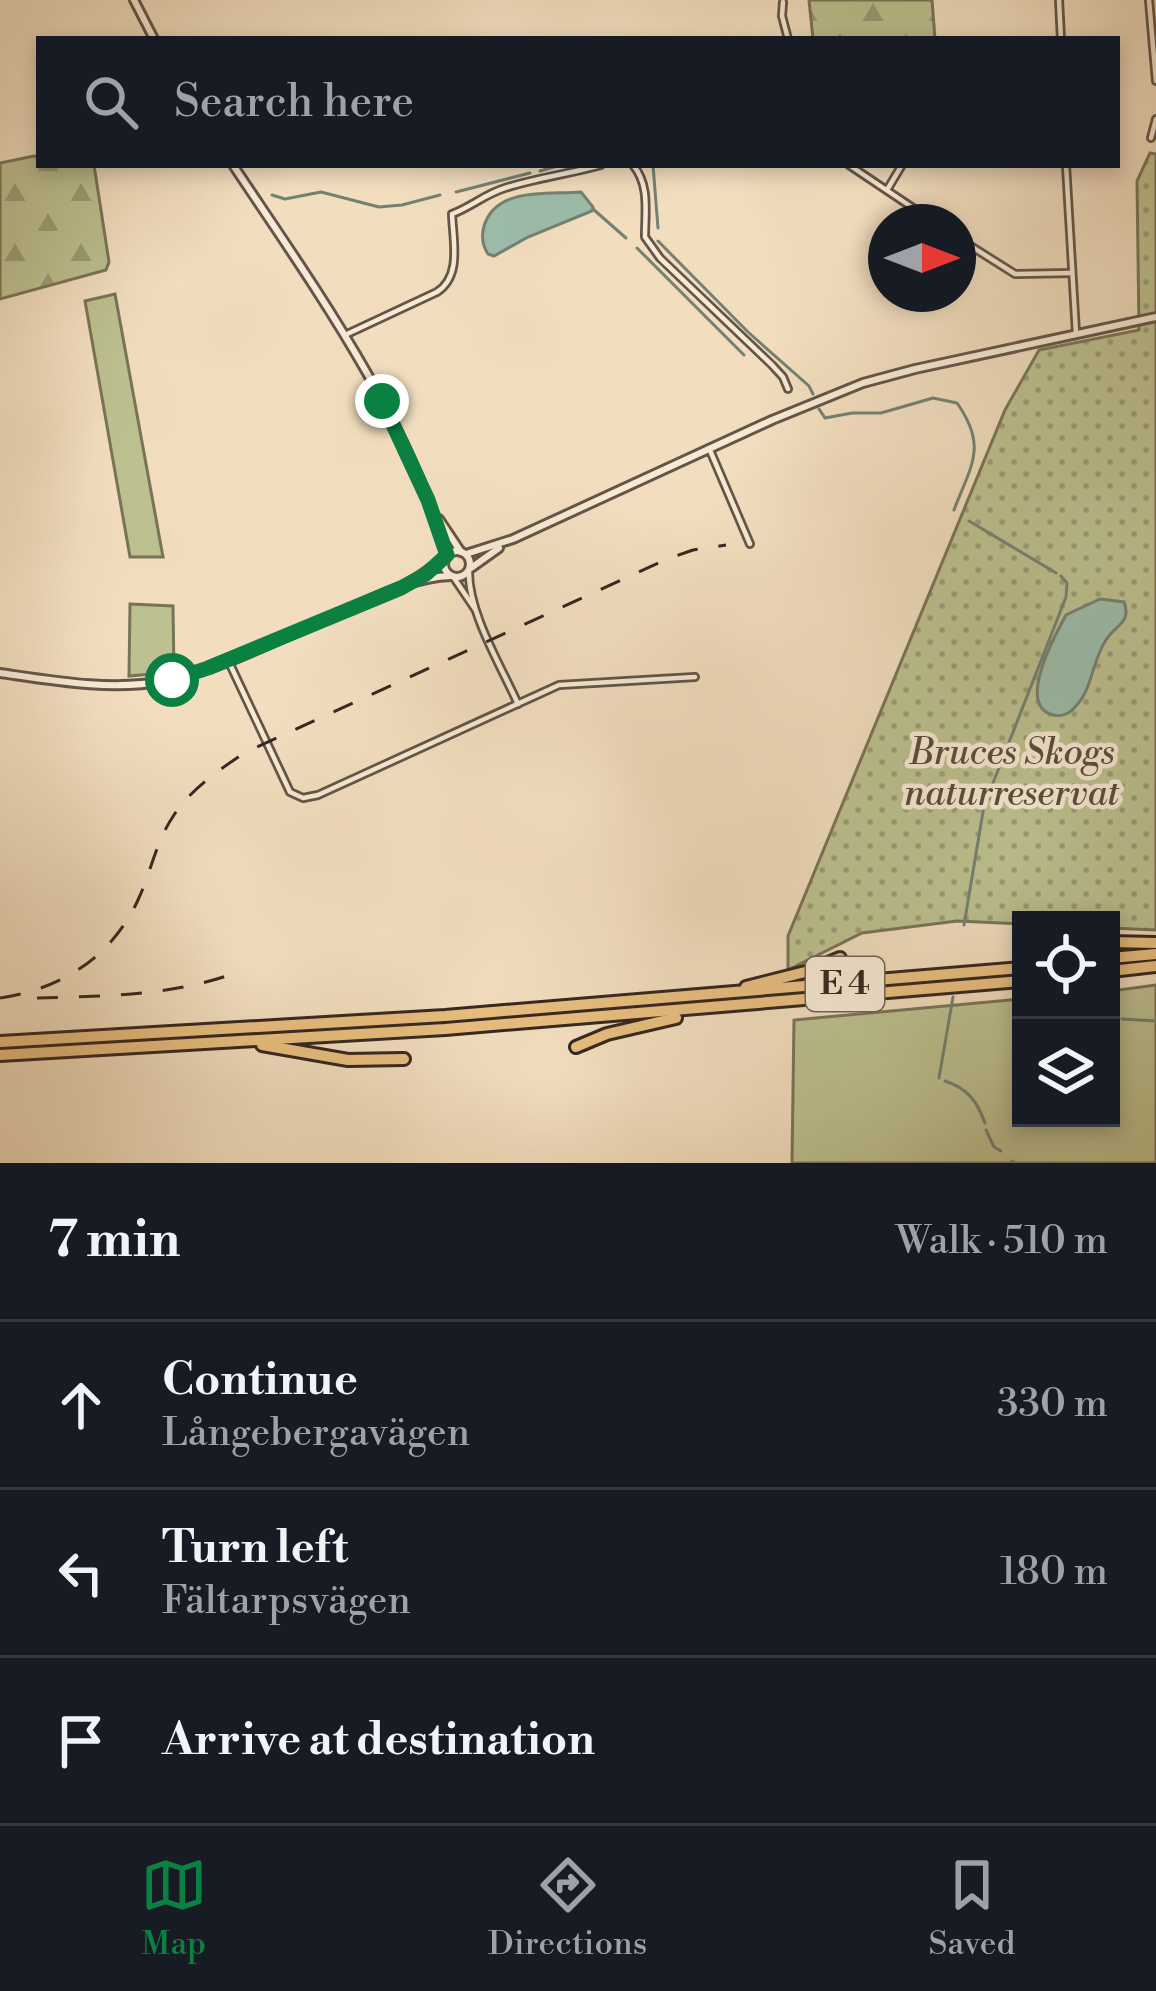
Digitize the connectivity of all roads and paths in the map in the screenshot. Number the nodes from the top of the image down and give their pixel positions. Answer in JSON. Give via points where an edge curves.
{"nodes":[{"id":1,"x":134,"y":0,"type":"edge"},
{"id":2,"x":1059,"y":0,"type":"edge"},
{"id":3,"x":1149,"y":0,"type":"edge"},
{"id":4,"x":784,"y":2,"type":"edge"},
{"id":5,"x":152,"y":36,"type":"edge"},
{"id":6,"x":787,"y":36,"type":"edge"},
{"id":7,"x":1060,"y":36,"type":"edge"},
{"id":8,"x":1156,"y":81,"type":"edge"},
{"id":9,"x":1156,"y":118,"type":"edge"},
{"id":10,"x":1151,"y":138,"type":"dead end"},
{"id":11,"x":234,"y":168,"type":"edge"},
{"id":12,"x":588,"y":168,"type":"edge"},
{"id":13,"x":636,"y":168,"type":"edge"},
{"id":14,"x":854,"y":168,"type":"edge"},
{"id":15,"x":900,"y":168,"type":"edge"},
{"id":16,"x":1066,"y":168,"type":"edge"},
{"id":17,"x":887,"y":190,"type":"junction"},
{"id":18,"x":908,"y":204,"type":"edge"},
{"id":19,"x":976,"y":249,"type":"edge"},
{"id":20,"x":1072,"y":273,"type":"junction"},
{"id":21,"x":1156,"y":317,"type":"edge"},
{"id":22,"x":1076,"y":334,"type":"junction"},
{"id":23,"x":345,"y":335,"type":"junction"},
{"id":24,"x":788,"y":389,"type":"dead end"},
{"id":25,"x":709,"y":448,"type":"junction"},
{"id":26,"x":428,"y":500,"type":"junction"},
{"id":27,"x":513,"y":539,"type":"junction"},
{"id":28,"x":750,"y":544,"type":"dead end"},
{"id":29,"x":464,"y":553,"type":"junction"},
{"id":30,"x":446,"y":557,"type":"junction"},
{"id":31,"x":469,"y":570,"type":"junction"},
{"id":32,"x":453,"y":577,"type":"junction"},
{"id":33,"x":401,"y":588,"type":"junction"},
{"id":34,"x":478,"y":614,"type":"junction"},
{"id":35,"x":228,"y":660,"type":"junction"},
{"id":36,"x":0,"y":673,"type":"edge"},
{"id":37,"x":695,"y":677,"type":"dead end"},
{"id":38,"x":518,"y":704,"type":"junction"},
{"id":39,"x":1120,"y":942,"type":"edge"},
{"id":40,"x":1156,"y":944,"type":"edge"},
{"id":41,"x":1156,"y":954,"type":"edge"},
{"id":42,"x":1120,"y":957,"type":"edge"},
{"id":43,"x":840,"y":958,"type":"dead end"},
{"id":44,"x":1156,"y":966,"type":"edge"},
{"id":45,"x":1012,"y":969,"type":"edge"},
{"id":46,"x":1120,"y":970,"type":"edge"},
{"id":47,"x":1012,"y":981,"type":"edge"},
{"id":48,"x":670,"y":999,"type":"junction"},
{"id":49,"x":743,"y":1006,"type":"junction"},
{"id":50,"x":0,"y":1042,"type":"edge"},
{"id":51,"x":241,"y":1042,"type":"junction"},
{"id":52,"x":576,"y":1047,"type":"dead end"},
{"id":53,"x":0,"y":1054,"type":"edge"},
{"id":54,"x":404,"y":1060,"type":"dead end"}],
"edges":[{"from":1,"to":5,"type":"street"},
{"from":2,"to":7,"type":"street"},
{"from":3,"to":8,"type":"street"},
{"from":4,"to":6,"type":"street"},
{"from":9,"to":10,"type":"street"},
{"from":11,"to":23,"type":"street"},
{"from":12,"to":23,"type":"street","via":[[508,187],[452,214],[446,286]]},
{"from":13,"to":24,"type":"street","via":[[648,243]]},
{"from":14,"to":17,"type":"street"},
{"from":15,"to":17,"type":"street"},
{"from":16,"to":20,"type":"street"},
{"from":17,"to":18,"type":"street"},
{"from":19,"to":20,"type":"street","via":[[1016,274]]},
{"from":20,"to":22,"type":"street"},
{"from":21,"to":22,"type":"street"},
{"from":22,"to":25,"type":"street","via":[[863,383]]},
{"from":23,"to":26,"type":"street"},
{"from":25,"to":27,"type":"street"},
{"from":25,"to":28,"type":"street"},
{"from":26,"to":29,"type":"street"},
{"from":26,"to":30,"type":"street"},
{"from":27,"to":29,"type":"street"},
{"from":27,"to":31,"type":"street"},
{"from":29,"to":30,"type":"street"},
{"from":29,"to":31,"type":"street"},
{"from":30,"to":32,"type":"street"},
{"from":30,"to":33,"type":"street"},
{"from":31,"to":32,"type":"street"},
{"from":31,"to":34,"type":"street"},
{"from":32,"to":33,"type":"street"},
{"from":32,"to":34,"type":"street"},
{"from":33,"to":35,"type":"street"},
{"from":34,"to":38,"type":"street"},
{"from":35,"to":36,"type":"street","via":[[136,685]]},
{"from":35,"to":38,"type":"street","via":[[290,792],[303,799]]},
{"from":37,"to":38,"type":"street","via":[[563,683]]},
{"from":39,"to":40,"type":"highway"},
{"from":41,"to":42,"type":"highway"},
{"from":43,"to":48,"type":"highway","via":[[765,983]]},
{"from":44,"to":46,"type":"highway"},
{"from":45,"to":48,"type":"highway","number":"E 4"},
{"from":47,"to":49,"type":"highway","number":"E 4"},
{"from":48,"to":50,"type":"highway","number":"E 4"},
{"from":49,"to":51,"type":"highway","number":"E 4"},
{"from":49,"to":52,"type":"highway","via":[[640,1025]]},
{"from":51,"to":53,"type":"highway","number":"E 4"},
{"from":51,"to":54,"type":"highway","via":[[348,1060]]}]}
